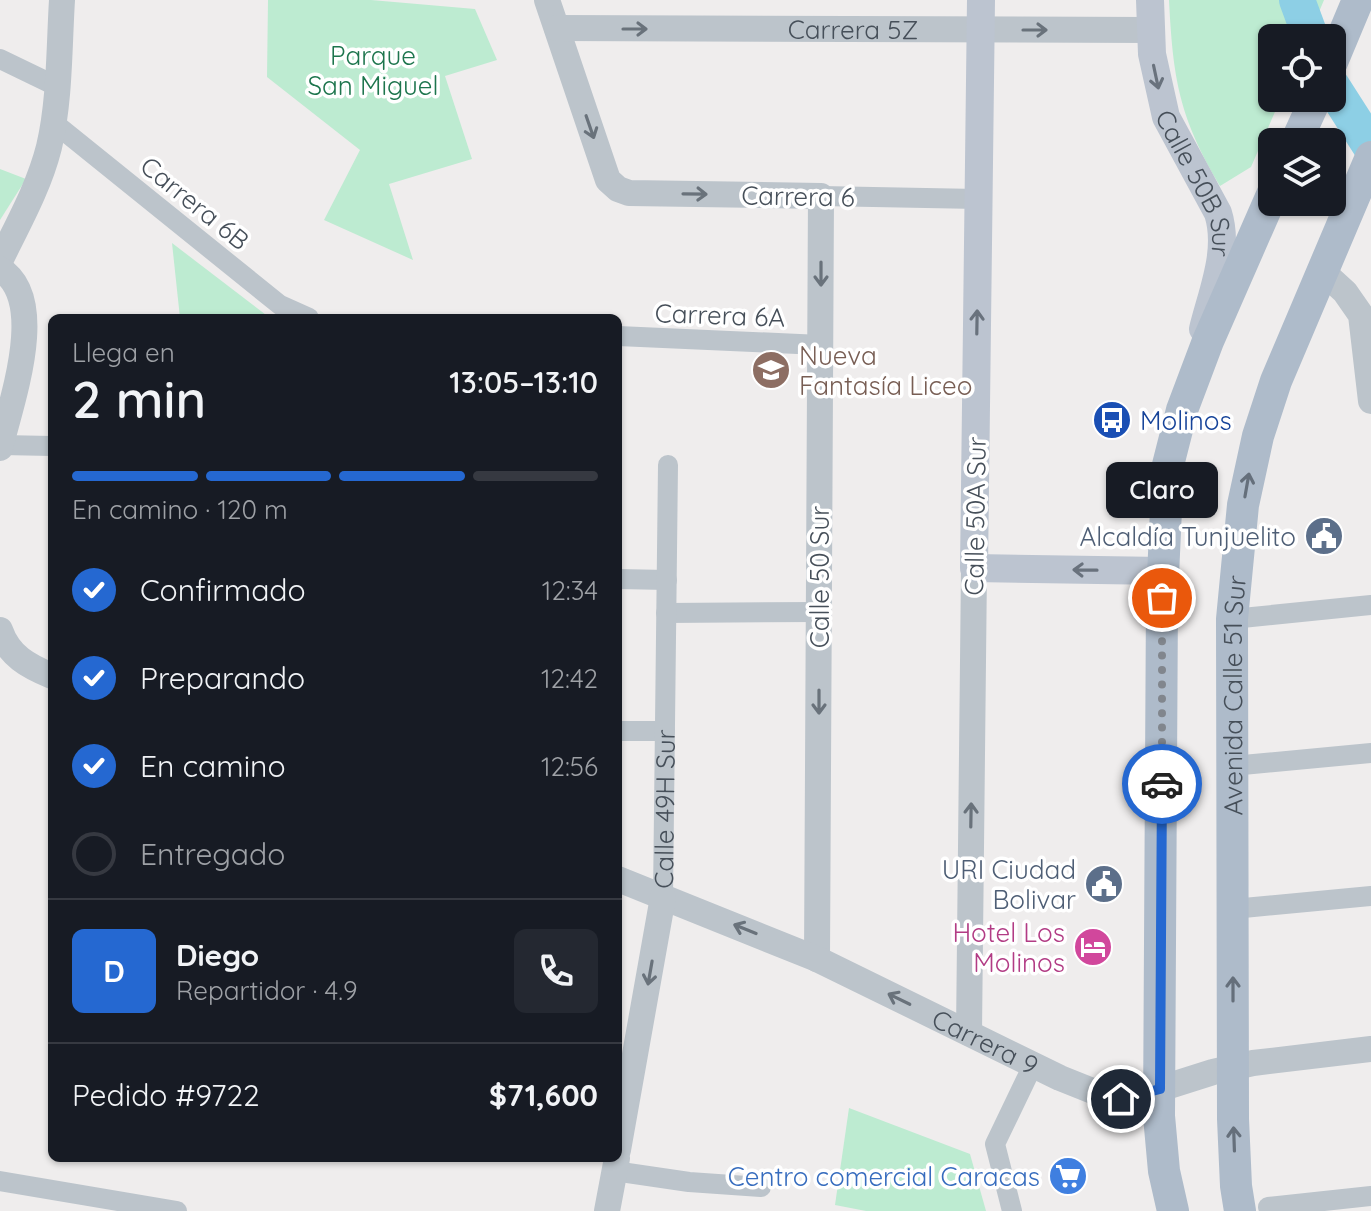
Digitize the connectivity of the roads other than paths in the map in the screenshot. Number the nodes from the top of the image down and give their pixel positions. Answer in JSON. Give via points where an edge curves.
{"nodes":[{"id":1,"x":62,"y":0,"type":"edge"},
{"id":2,"x":547,"y":0,"type":"edge"},
{"id":3,"x":981,"y":0,"type":"edge"},
{"id":4,"x":1150,"y":0,"type":"edge"},
{"id":5,"x":1358,"y":0,"type":"edge"},
{"id":6,"x":557,"y":28,"type":"junction"},
{"id":7,"x":1346,"y":29,"type":"edge"},
{"id":8,"x":980,"y":30,"type":"junction"},
{"id":9,"x":1150,"y":30,"type":"junction"},
{"id":10,"x":0,"y":59,"type":"edge"},
{"id":11,"x":56,"y":86,"type":"junction"},
{"id":12,"x":53,"y":122,"type":"junction"},
{"id":13,"x":1371,"y":157,"type":"edge"},
{"id":14,"x":821,"y":196,"type":"junction"},
{"id":15,"x":978,"y":199,"type":"junction"},
{"id":16,"x":1262,"y":216,"type":"edge"},
{"id":17,"x":0,"y":261,"type":"edge"},
{"id":18,"x":0,"y":269,"type":"edge"},
{"id":19,"x":1322,"y":271,"type":"junction"},
{"id":20,"x":300,"y":314,"type":"edge"},
{"id":21,"x":1366,"y":314,"type":"edge"},
{"id":22,"x":622,"y":336,"type":"edge"},
{"id":23,"x":821,"y":345,"type":"junction"},
{"id":24,"x":1371,"y":401,"type":"edge"},
{"id":25,"x":1182,"y":410,"type":"junction"},
{"id":26,"x":0,"y":446,"type":"edge"},
{"id":27,"x":48,"y":446,"type":"edge"},
{"id":28,"x":668,"y":465,"type":"dead end"},
{"id":29,"x":974,"y":568,"type":"junction"},
{"id":30,"x":1163,"y":571,"type":"junction"},
{"id":31,"x":622,"y":579,"type":"edge"},
{"id":32,"x":667,"y":580,"type":"junction"},
{"id":33,"x":1371,"y":605,"type":"edge"},
{"id":34,"x":819,"y":612,"type":"junction"},
{"id":35,"x":666,"y":613,"type":"junction"},
{"id":36,"x":1232,"y":619,"type":"junction"},
{"id":37,"x":2,"y":639,"type":"edge"},
{"id":38,"x":48,"y":674,"type":"edge"},
{"id":39,"x":622,"y":731,"type":"edge"},
{"id":40,"x":665,"y":731,"type":"junction"},
{"id":41,"x":1371,"y":753,"type":"edge"},
{"id":42,"x":1232,"y":766,"type":"junction"},
{"id":43,"x":622,"y":881,"type":"edge"},
{"id":44,"x":1371,"y":896,"type":"edge"},
{"id":45,"x":663,"y":897,"type":"junction"},
{"id":46,"x":1233,"y":909,"type":"junction"},
{"id":47,"x":817,"y":959,"type":"junction"},
{"id":48,"x":969,"y":1033,"type":"junction"},
{"id":49,"x":1371,"y":1049,"type":"edge"},
{"id":50,"x":1033,"y":1065,"type":"junction"},
{"id":51,"x":1233,"y":1067,"type":"junction"},
{"id":52,"x":1160,"y":1089,"type":"junction"},
{"id":53,"x":622,"y":1126,"type":"edge"},
{"id":54,"x":616,"y":1162,"type":"edge"},
{"id":55,"x":622,"y":1162,"type":"edge"},
{"id":56,"x":0,"y":1181,"type":"edge"},
{"id":57,"x":761,"y":1187,"type":"dead end"},
{"id":58,"x":1371,"y":1196,"type":"edge"},
{"id":59,"x":1254,"y":1209,"type":"edge"},
{"id":60,"x":177,"y":1211,"type":"edge"},
{"id":61,"x":607,"y":1211,"type":"edge"},
{"id":62,"x":1012,"y":1211,"type":"edge"},
{"id":63,"x":1173,"y":1211,"type":"edge"}],
"edges":[{"from":1,"to":11,"type":"street"},
{"from":2,"to":6,"type":"street"},
{"from":3,"to":8,"type":"main road","name":"Calle 50A Sur"},
{"from":4,"to":9,"type":"main road","name":"Calle 50B Sur"},
{"from":5,"to":7,"type":"main road"},
{"from":6,"to":8,"type":"street","name":"Carrera 5Z","one_way":true},
{"from":6,"to":14,"type":"street","name":"Carrera 6","one_way":true,"via":[[608,180],[618,189]]},
{"from":8,"to":9,"type":"street","name":"Carrera 5Z","one_way":true},
{"from":8,"to":15,"type":"main road","name":"Calle 50A Sur"},
{"from":9,"to":25,"type":"main road","name":"Calle 50B Sur","one_way":true,"via":[[1166,117],[1218,213],[1224,236]]},
{"from":10,"to":11,"type":"street"},
{"from":11,"to":12,"type":"street"},
{"from":12,"to":17,"type":"street","via":[[40,174]]},
{"from":12,"to":20,"type":"street","name":"Carrera 6B","via":[[280,305]]},
{"from":13,"to":19,"type":"main road","name":"Avenida Calle 51 Sur"},
{"from":14,"to":15,"type":"street","name":"Carrera 6"},
{"from":14,"to":23,"type":"street","name":"Calle 50 Sur","one_way":true},
{"from":29,"to":15,"type":"main road","name":"Calle 50A Sur","one_way":true},
{"from":16,"to":25,"type":"main road"},
{"from":18,"to":26,"type":"street","via":[[18,286],[25,325]]},
{"from":19,"to":21,"type":"street"},
{"from":36,"to":19,"type":"main road","name":"Avenida Calle 51 Sur","one_way":true,"via":[[1250,468],[1276,381]]},
{"from":21,"to":24,"type":"street"},
{"from":22,"to":23,"type":"street","name":"Carrera 6A"},
{"from":23,"to":34,"type":"street","name":"Calle 50 Sur"},
{"from":25,"to":30,"type":"main road","via":[[1168,465]]},
{"from":26,"to":27,"type":"street"},
{"from":28,"to":32,"type":"street","name":"Calle 49H Sur"},
{"from":30,"to":29,"type":"main road","one_way":true},
{"from":48,"to":29,"type":"street","name":"Calle 50A Sur","one_way":true},
{"from":30,"to":52,"type":"main road"},
{"from":31,"to":32,"type":"street"},
{"from":32,"to":35,"type":"street","name":"Calle 49H Sur"},
{"from":33,"to":36,"type":"street"},
{"from":34,"to":35,"type":"street"},
{"from":34,"to":47,"type":"street","name":"Calle 50 Sur","one_way":true},
{"from":35,"to":40,"type":"street","name":"Calle 49H Sur"},
{"from":36,"to":42,"type":"main road","name":"Avenida Calle 51 Sur"},
{"from":37,"to":38,"type":"street","via":[[18,658]]},
{"from":39,"to":40,"type":"street"},
{"from":40,"to":45,"type":"street","name":"Calle 49H Sur"},
{"from":41,"to":42,"type":"street"},
{"from":42,"to":46,"type":"main road","name":"Avenida Calle 51 Sur"},
{"from":43,"to":45,"type":"street","name":"Carrera 9"},
{"from":44,"to":46,"type":"street"},
{"from":47,"to":45,"type":"street","name":"Carrera 9","one_way":true},
{"from":45,"to":53,"type":"street","name":"Calle 49H Sur","one_way":true},
{"from":51,"to":46,"type":"main road","name":"Avenida Calle 51 Sur","one_way":true},
{"from":48,"to":47,"type":"street","name":"Carrera 9","one_way":true},
{"from":48,"to":50,"type":"street","name":"Carrera 9"},
{"from":49,"to":51,"type":"street","name":"Carrera 9"},
{"from":50,"to":52,"type":"street","name":"Carrera 9","via":[[1110,1098]]},
{"from":50,"to":62,"type":"street","via":[[995,1144]]},
{"from":51,"to":52,"type":"street","name":"Carrera 9"},
{"from":59,"to":51,"type":"main road","name":"Avenida Calle 51 Sur","one_way":true,"via":[[1234,1162]]},
{"from":52,"to":63,"type":"main road","via":[[1164,1171]]},
{"from":54,"to":61,"type":"street","name":"Calle 49H Sur"},
{"from":55,"to":57,"type":"street","via":[[689,1182]]},
{"from":56,"to":60,"type":"street"},
{"from":58,"to":59,"type":"street"}]}
